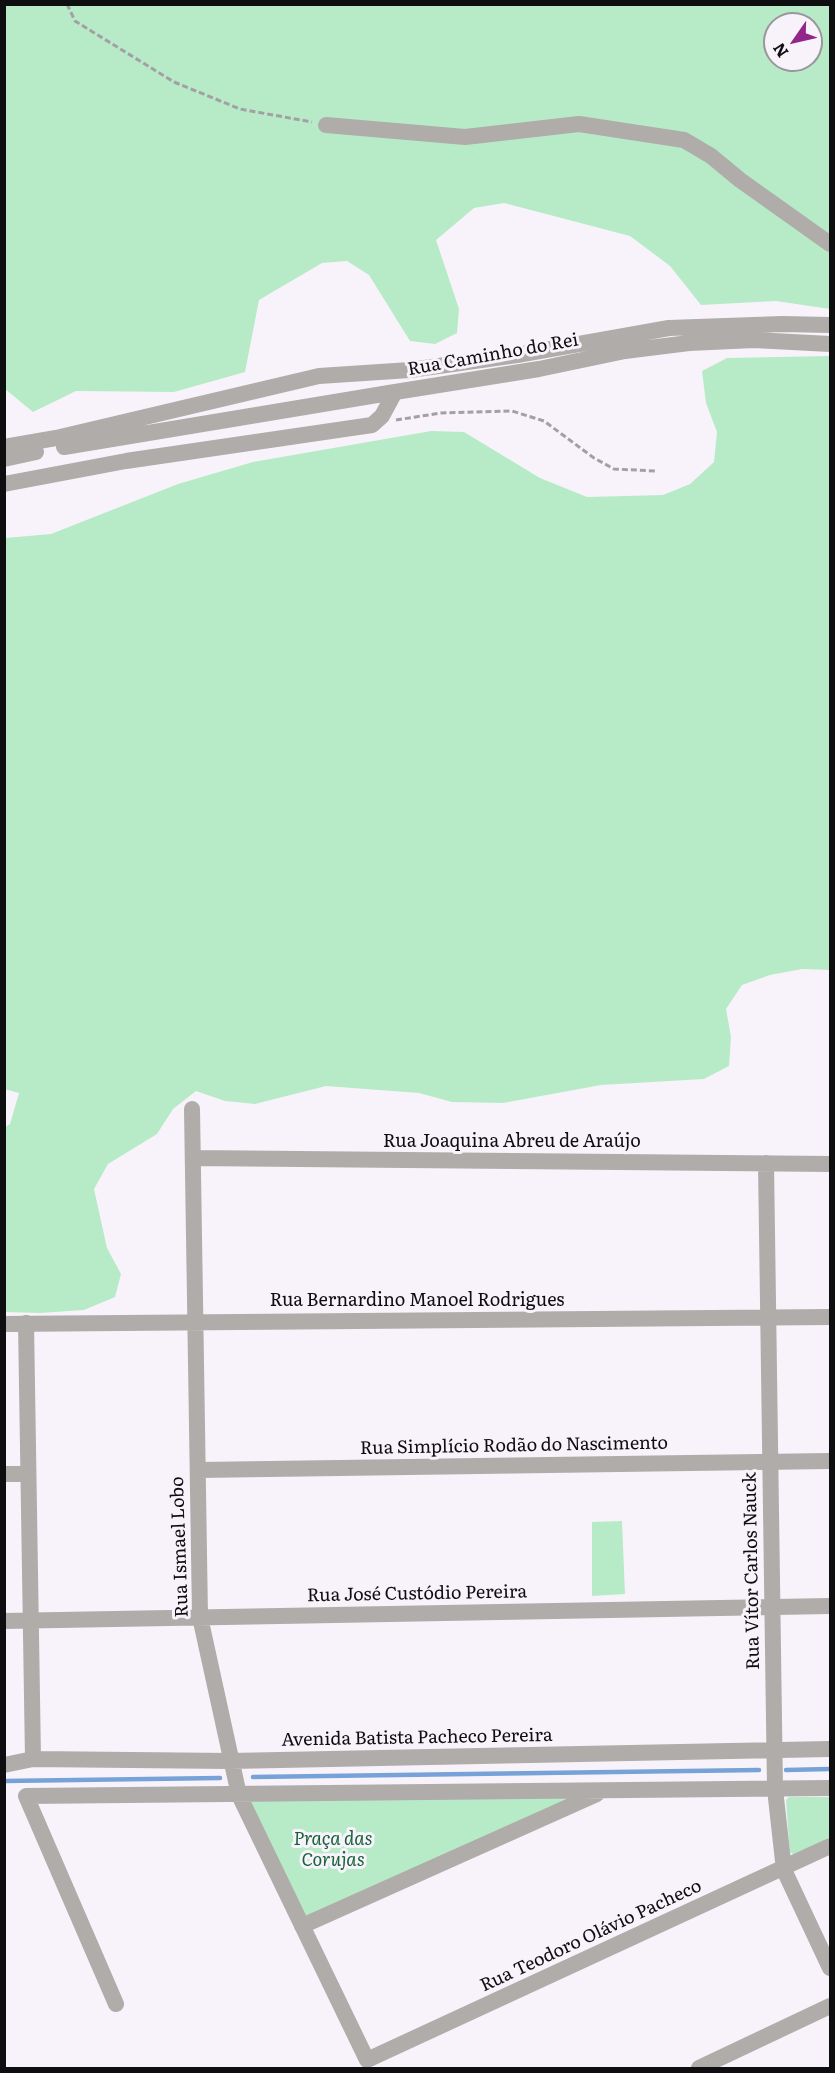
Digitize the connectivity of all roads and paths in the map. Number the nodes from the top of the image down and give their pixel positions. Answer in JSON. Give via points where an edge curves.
{"nodes":[{"id":1,"x":67,"y":4,"type":"edge"},
{"id":2,"x":326,"y":125,"type":"joint"},
{"id":3,"x":831,"y":244,"type":"edge"},
{"id":4,"x":831,"y":325,"type":"edge"},
{"id":5,"x":831,"y":344,"type":"edge"},
{"id":6,"x":394,"y":392,"type":"junction"},
{"id":7,"x":372,"y":425,"type":"junction"},
{"id":8,"x":4,"y":447,"type":"edge"},
{"id":9,"x":4,"y":459,"type":"edge"},
{"id":10,"x":656,"y":471,"type":"dead end"},
{"id":11,"x":4,"y":484,"type":"edge"},
{"id":12,"x":192,"y":1109,"type":"dead end"},
{"id":13,"x":193,"y":1158,"type":"junction"},
{"id":14,"x":766,"y":1163,"type":"junction"},
{"id":15,"x":831,"y":1164,"type":"edge"},
{"id":16,"x":831,"y":1317,"type":"edge"},
{"id":17,"x":767,"y":1318,"type":"junction"},
{"id":18,"x":195,"y":1322,"type":"junction"},
{"id":19,"x":26,"y":1323,"type":"junction"},
{"id":20,"x":4,"y":1324,"type":"edge"},
{"id":21,"x":831,"y":1461,"type":"edge"},
{"id":22,"x":770,"y":1462,"type":"junction"},
{"id":23,"x":198,"y":1470,"type":"junction"},
{"id":24,"x":28,"y":1473,"type":"junction"},
{"id":25,"x":4,"y":1474,"type":"edge"},
{"id":26,"x":831,"y":1606,"type":"edge"},
{"id":27,"x":774,"y":1607,"type":"junction"},
{"id":28,"x":200,"y":1617,"type":"junction"},
{"id":29,"x":31,"y":1620,"type":"junction"},
{"id":30,"x":4,"y":1621,"type":"edge"},
{"id":31,"x":831,"y":1749,"type":"edge"},
{"id":32,"x":774,"y":1750,"type":"junction"},
{"id":33,"x":33,"y":1759,"type":"junction"},
{"id":34,"x":231,"y":1761,"type":"junction"},
{"id":35,"x":4,"y":1765,"type":"edge"},
{"id":36,"x":831,"y":1788,"type":"edge"},
{"id":37,"x":775,"y":1789,"type":"junction"},
{"id":38,"x":604,"y":1790,"type":"junction"},
{"id":39,"x":239,"y":1795,"type":"junction"},
{"id":40,"x":831,"y":1846,"type":"edge"},
{"id":41,"x":783,"y":1870,"type":"junction"},
{"id":42,"x":302,"y":1926,"type":"junction"},
{"id":43,"x":831,"y":1968,"type":"edge"},
{"id":44,"x":116,"y":2004,"type":"dead end"},
{"id":45,"x":831,"y":2006,"type":"edge"},
{"id":46,"x":367,"y":2060,"type":"joint"},
{"id":47,"x":699,"y":2068,"type":"edge"}],
"edges":[{"from":1,"to":2,"type":"path","via":[[75,21],[90,32],[212,100]]},
{"from":2,"to":3,"type":"street","via":[[465,137],[579,124],[684,140]]},
{"from":4,"to":8,"type":"street","via":[[669,328],[517,356],[366,375],[319,376]]},
{"from":5,"to":6,"type":"street","name":"Rua Caminho do Rei","via":[[754,340],[689,343]]},
{"from":6,"to":7,"type":"street","name":"Rua Caminho do Rei","via":[[382,416]]},
{"from":6,"to":9,"type":"street"},
{"from":7,"to":10,"type":"path","via":[[441,413],[512,411],[544,421],[614,469]]},
{"from":7,"to":11,"type":"street","via":[[126,461]]},
{"from":12,"to":13,"type":"street","name":"Rua Ismael Lobo"},
{"from":13,"to":14,"type":"street","name":"Rua Joaquina Abreu de Araújo"},
{"from":13,"to":18,"type":"street","name":"Rua Ismael Lobo"},
{"from":14,"to":15,"type":"street","name":"Rua Joaquina Abreu de Araújo"},
{"from":14,"to":17,"type":"street","name":"Rua Vítor Carlos Nauck"},
{"from":16,"to":17,"type":"street","name":"Rua Bernardino Manoel Rodrigues"},
{"from":17,"to":18,"type":"street","name":"Rua Bernardino Manoel Rodrigues"},
{"from":17,"to":22,"type":"street","name":"Rua Vítor Carlos Nauck"},
{"from":18,"to":19,"type":"street","name":"Rua Bernardino Manoel Rodrigues"},
{"from":18,"to":23,"type":"street","name":"Rua Ismael Lobo"},
{"from":19,"to":20,"type":"street","name":"Rua Bernardino Manoel Rodrigues"},
{"from":19,"to":24,"type":"street"},
{"from":21,"to":22,"type":"street","name":"Rua Simplício Rodão do Nascimento"},
{"from":22,"to":23,"type":"street","name":"Rua Simplício Rodão do Nascimento"},
{"from":22,"to":27,"type":"street","name":"Rua Vítor Carlos Nauck"},
{"from":23,"to":28,"type":"street","name":"Rua Ismael Lobo"},
{"from":24,"to":25,"type":"street"},
{"from":24,"to":29,"type":"street"},
{"from":26,"to":27,"type":"street","name":"Rua José Custódio Pereira"},
{"from":27,"to":28,"type":"street","name":"Rua José Custódio Pereira"},
{"from":27,"to":32,"type":"street","name":"Rua Vítor Carlos Nauck"},
{"from":28,"to":29,"type":"street","name":"Rua José Custódio Pereira"},
{"from":28,"to":34,"type":"street","name":"Rua Ismael Lobo"},
{"from":29,"to":30,"type":"street","name":"Rua José Custódio Pereira"},
{"from":29,"to":33,"type":"street"},
{"from":31,"to":32,"type":"street","name":"Avenida Batista Pacheco Pereira"},
{"from":32,"to":34,"type":"street","name":"Avenida Batista Pacheco Pereira"},
{"from":32,"to":37,"type":"street","name":"Rua Vítor Carlos Nauck"},
{"from":33,"to":34,"type":"street","name":"Avenida Batista Pacheco Pereira"},
{"from":33,"to":35,"type":"street","name":"Avenida Batista Pacheco Pereira"},
{"from":34,"to":39,"type":"street","name":"Rua Ismael Lobo"},
{"from":36,"to":37,"type":"street"},
{"from":37,"to":38,"type":"street"},
{"from":37,"to":41,"type":"street","name":"Rua Vítor Carlos Nauck"},
{"from":38,"to":39,"type":"street"},
{"from":38,"to":42,"type":"street"},
{"from":39,"to":42,"type":"street","name":"Rua Ismael Lobo"},
{"from":39,"to":44,"type":"street","via":[[26,1796]]},
{"from":40,"to":41,"type":"street","name":"Rua Teodoro Olávio Pacheco"},
{"from":41,"to":43,"type":"street","name":"Rua Vítor Carlos Nauck"},
{"from":41,"to":46,"type":"street","name":"Rua Teodoro Olávio Pacheco"},
{"from":42,"to":46,"type":"street","name":"Rua Ismael Lobo"},
{"from":45,"to":47,"type":"street"}]}
